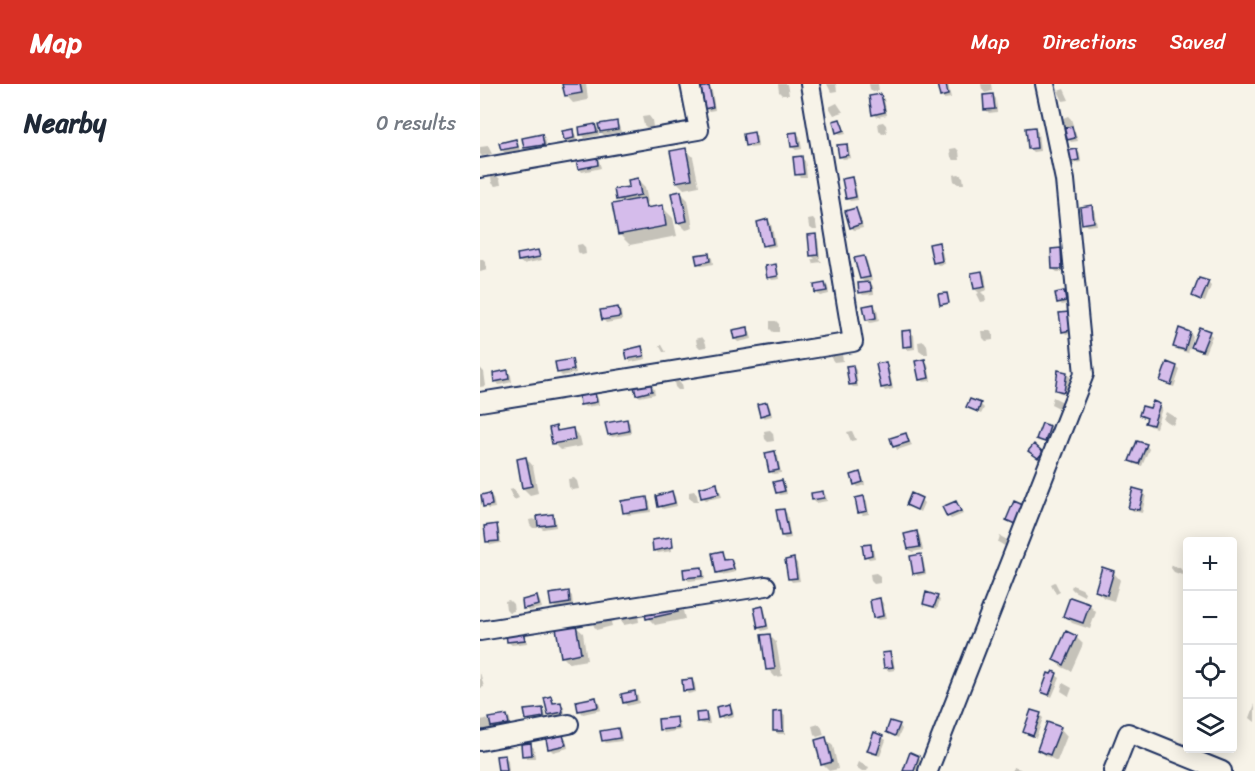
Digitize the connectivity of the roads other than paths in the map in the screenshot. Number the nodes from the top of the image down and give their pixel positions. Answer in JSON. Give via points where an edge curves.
{"nodes":[{"id":1,"x":690,"y":84,"type":"edge"},
{"id":2,"x":810,"y":84,"type":"edge"},
{"id":3,"x":1045,"y":84,"type":"edge"},
{"id":4,"x":480,"y":168,"type":"edge"},
{"id":5,"x":480,"y":402,"type":"edge"},
{"id":6,"x":766,"y":586,"type":"dead end"},
{"id":7,"x":480,"y":631,"type":"edge"},
{"id":8,"x":570,"y":724,"type":"dead end"},
{"id":9,"x":480,"y":741,"type":"edge"},
{"id":10,"x":928,"y":771,"type":"edge"},
{"id":11,"x":1113,"y":771,"type":"edge"},
{"id":12,"x":1222,"y":771,"type":"edge"}],
"edges":[{"from":1,"to":4,"type":"street","via":[[699,129]]},
{"from":2,"to":5,"type":"street","via":[[853,342]]},
{"from":3,"to":10,"type":"street","via":[[1065,180],[1084,374]]},
{"from":6,"to":7,"type":"street"},
{"from":8,"to":9,"type":"street"},
{"from":11,"to":12,"type":"street","via":[[1128,732]]}]}
